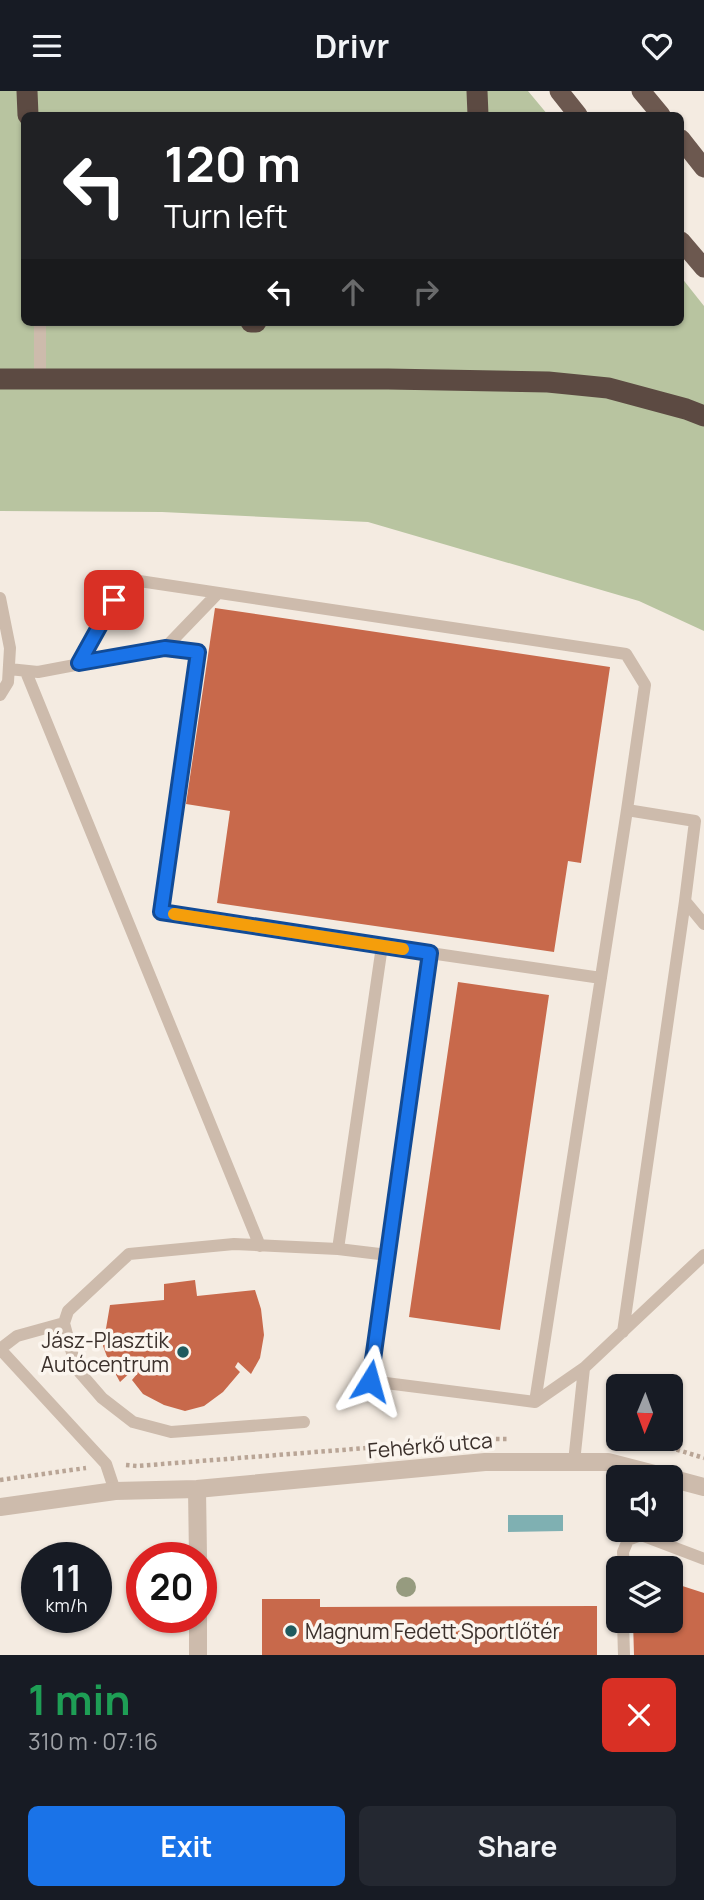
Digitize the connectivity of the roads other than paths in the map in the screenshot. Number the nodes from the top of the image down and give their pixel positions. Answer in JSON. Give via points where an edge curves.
{"nodes":[{"id":1,"x":27,"y":91,"type":"edge"},
{"id":2,"x":477,"y":91,"type":"edge"},
{"id":3,"x":559,"y":91,"type":"edge"},
{"id":4,"x":641,"y":91,"type":"edge"},
{"id":5,"x":28,"y":112,"type":"edge"},
{"id":6,"x":478,"y":112,"type":"edge"},
{"id":7,"x":576,"y":112,"type":"edge"},
{"id":8,"x":658,"y":112,"type":"edge"},
{"id":9,"x":684,"y":143,"type":"edge"},
{"id":10,"x":704,"y":168,"type":"edge"},
{"id":11,"x":684,"y":245,"type":"edge"},
{"id":12,"x":704,"y":268,"type":"edge"},
{"id":13,"x":40,"y":326,"type":"edge"},
{"id":14,"x":0,"y":379,"type":"edge"},
{"id":15,"x":40,"y":379,"type":"junction"},
{"id":16,"x":704,"y":416,"type":"edge"},
{"id":17,"x":218,"y":593,"type":"junction"},
{"id":18,"x":0,"y":598,"type":"edge"},
{"id":19,"x":165,"y":648,"type":"junction"},
{"id":20,"x":79,"y":663,"type":"junction"},
{"id":21,"x":9,"y":669,"type":"junction"},
{"id":22,"x":26,"y":672,"type":"junction"},
{"id":23,"x":0,"y":695,"type":"edge"},
{"id":24,"x":627,"y":810,"type":"junction"},
{"id":25,"x":685,"y":901,"type":"junction"},
{"id":26,"x":704,"y":924,"type":"edge"},
{"id":27,"x":382,"y":946,"type":"junction"},
{"id":28,"x":430,"y":953,"type":"junction"},
{"id":29,"x":601,"y":978,"type":"junction"},
{"id":30,"x":260,"y":1246,"type":"junction"},
{"id":31,"x":338,"y":1249,"type":"junction"},
{"id":32,"x":388,"y":1255,"type":"junction"},
{"id":33,"x":704,"y":1255,"type":"edge"},
{"id":34,"x":64,"y":1324,"type":"junction"},
{"id":35,"x":623,"y":1332,"type":"junction"},
{"id":36,"x":0,"y":1349,"type":"edge"},
{"id":37,"x":584,"y":1368,"type":"junction"},
{"id":38,"x":535,"y":1402,"type":"junction"},
{"id":39,"x":304,"y":1422,"type":"dead end"},
{"id":40,"x":574,"y":1462,"type":"junction"},
{"id":41,"x":619,"y":1465,"type":"edge"},
{"id":42,"x":683,"y":1482,"type":"edge"},
{"id":43,"x":704,"y":1487,"type":"edge"},
{"id":44,"x":197,"y":1489,"type":"junction"},
{"id":45,"x":116,"y":1491,"type":"junction"},
{"id":46,"x":0,"y":1507,"type":"edge"},
{"id":47,"x":198,"y":1542,"type":"edge"},
{"id":48,"x":623,"y":1556,"type":"edge"},
{"id":49,"x":704,"y":1559,"type":"edge"},
{"id":50,"x":198,"y":1633,"type":"edge"},
{"id":51,"x":623,"y":1633,"type":"edge"},
{"id":52,"x":198,"y":1655,"type":"edge"},
{"id":53,"x":624,"y":1655,"type":"edge"}],
"edges":[{"from":1,"to":5,"type":"highway"},
{"from":2,"to":6,"type":"highway"},
{"from":3,"to":7,"type":"highway"},
{"from":4,"to":8,"type":"highway"},
{"from":9,"to":10,"type":"highway"},
{"from":11,"to":12,"type":"highway"},
{"from":13,"to":15,"type":"lane"},
{"from":14,"to":15,"type":"highway"},
{"from":15,"to":16,"type":"highway","via":[[548,382],[608,388]]},
{"from":17,"to":19,"type":"lane"},
{"from":17,"to":20,"type":"lane","via":[[126,579]]},
{"from":17,"to":24,"type":"lane","via":[[626,654],[645,685]]},
{"from":18,"to":21,"type":"lane","via":[[10,648]]},
{"from":19,"to":20,"type":"lane"},
{"from":19,"to":27,"type":"lane","via":[[198,652],[161,912]]},
{"from":20,"to":22,"type":"lane"},
{"from":21,"to":22,"type":"lane"},
{"from":21,"to":23,"type":"lane"},
{"from":22,"to":30,"type":"lane"},
{"from":24,"to":25,"type":"lane","via":[[695,821]]},
{"from":24,"to":29,"type":"lane"},
{"from":25,"to":26,"type":"lane"},
{"from":25,"to":35,"type":"lane"},
{"from":27,"to":28,"type":"lane"},
{"from":27,"to":31,"type":"lane"},
{"from":28,"to":29,"type":"lane"},
{"from":28,"to":32,"type":"lane"},
{"from":29,"to":38,"type":"lane"},
{"from":30,"to":31,"type":"lane"},
{"from":30,"to":34,"type":"lane","via":[[234,1244],[129,1254],[68,1311]]},
{"from":31,"to":32,"type":"lane"},
{"from":32,"to":38,"type":"lane","via":[[370,1381]]},
{"from":33,"to":35,"type":"lane"},
{"from":34,"to":36,"type":"lane","via":[[17,1336]]},
{"from":34,"to":39,"type":"lane","via":[[76,1368],[102,1398],[133,1422],[171,1432]]},
{"from":35,"to":37,"type":"lane"},
{"from":36,"to":45,"type":"lane","via":[[106,1464]]},
{"from":37,"to":38,"type":"lane"},
{"from":37,"to":40,"type":"lane"},
{"from":40,"to":41,"type":"street","name":"Fehérkő utca"},
{"from":40,"to":44,"type":"street","name":"Fehérkő utca","via":[[485,1462]]},
{"from":42,"to":43,"type":"street","name":"Fehérkő utca"},
{"from":44,"to":45,"type":"street","name":"Fehérkő utca"},
{"from":44,"to":47,"type":"street"},
{"from":45,"to":46,"type":"street","name":"Fehérkő utca"},
{"from":48,"to":49,"type":"lane","via":[[628,1540],[641,1535]]},
{"from":50,"to":52,"type":"street"},
{"from":51,"to":53,"type":"lane"}]}
